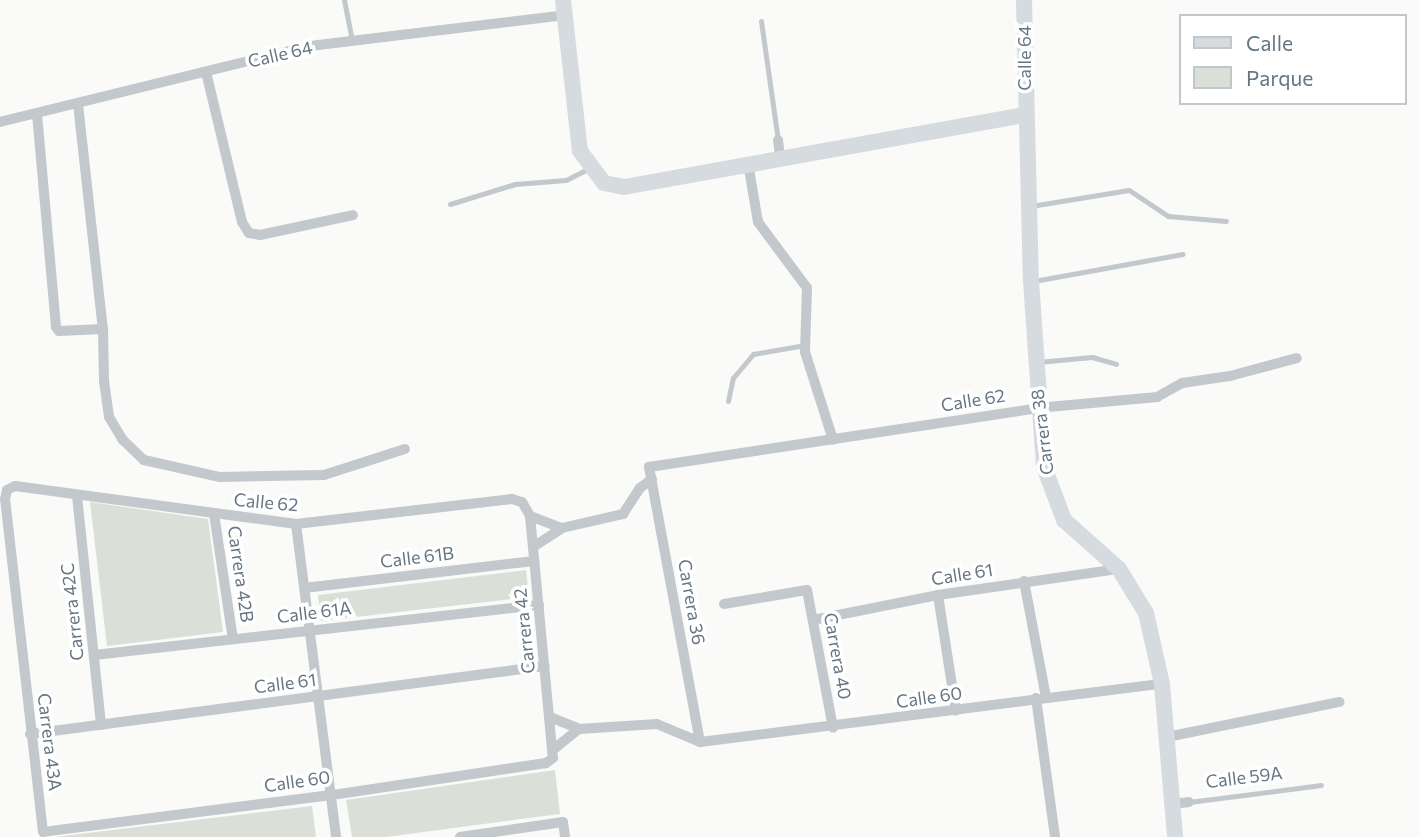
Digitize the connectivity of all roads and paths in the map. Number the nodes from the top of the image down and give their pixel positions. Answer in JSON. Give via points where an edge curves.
{"nodes":[{"id":1,"x":344,"y":0,"type":"edge"},
{"id":2,"x":1024,"y":0,"type":"edge"},
{"id":3,"x":564,"y":8,"type":"edge"},
{"id":4,"x":761,"y":21,"type":"dead end"},
{"id":5,"x":352,"y":40,"type":"junction"},
{"id":6,"x":205,"y":72,"type":"junction"},
{"id":7,"x":78,"y":104,"type":"junction"},
{"id":8,"x":37,"y":114,"type":"junction"},
{"id":9,"x":1024,"y":115,"type":"junction"},
{"id":10,"x":0,"y":122,"type":"edge"},
{"id":11,"x":778,"y":140,"type":"joint"},
{"id":12,"x":780,"y":157,"type":"junction"},
{"id":13,"x":748,"y":163,"type":"junction"},
{"id":14,"x":590,"y":168,"type":"junction"},
{"id":15,"x":450,"y":204,"type":"dead end"},
{"id":16,"x":1028,"y":207,"type":"junction"},
{"id":17,"x":353,"y":215,"type":"dead end"},
{"id":18,"x":1226,"y":221,"type":"dead end"},
{"id":19,"x":1183,"y":254,"type":"dead end"},
{"id":20,"x":1031,"y":281,"type":"junction"},
{"id":21,"x":103,"y":329,"type":"junction"},
{"id":22,"x":805,"y":345,"type":"junction"},
{"id":23,"x":1297,"y":358,"type":"dead end"},
{"id":24,"x":1035,"y":363,"type":"junction"},
{"id":25,"x":1116,"y":364,"type":"dead end"},
{"id":26,"x":727,"y":401,"type":"dead end"},
{"id":27,"x":1037,"y":408,"type":"junction"},
{"id":28,"x":833,"y":440,"type":"junction"},
{"id":29,"x":405,"y":449,"type":"dead end"},
{"id":30,"x":649,"y":467,"type":"joint"},
{"id":31,"x":652,"y":480,"type":"junction"},
{"id":32,"x":7,"y":490,"type":"joint"},
{"id":33,"x":77,"y":496,"type":"junction"},
{"id":34,"x":522,"y":502,"type":"joint"},
{"id":35,"x":214,"y":514,"type":"junction"},
{"id":36,"x":530,"y":516,"type":"junction"},
{"id":37,"x":296,"y":524,"type":"junction"},
{"id":38,"x":562,"y":528,"type":"junction"},
{"id":39,"x":533,"y":547,"type":"junction"},
{"id":40,"x":534,"y":561,"type":"junction"},
{"id":41,"x":1119,"y":569,"type":"junction"},
{"id":42,"x":1024,"y":581,"type":"junction"},
{"id":43,"x":304,"y":588,"type":"junction"},
{"id":44,"x":938,"y":595,"type":"junction"},
{"id":45,"x":539,"y":604,"type":"junction"},
{"id":46,"x":724,"y":604,"type":"dead end"},
{"id":47,"x":813,"y":620,"type":"junction"},
{"id":48,"x":310,"y":631,"type":"junction"},
{"id":49,"x":233,"y":639,"type":"junction"},
{"id":50,"x":94,"y":655,"type":"junction"},
{"id":51,"x":545,"y":666,"type":"junction"},
{"id":52,"x":1162,"y":684,"type":"junction"},
{"id":53,"x":318,"y":697,"type":"junction"},
{"id":54,"x":1041,"y":698,"type":"junction"},
{"id":55,"x":1339,"y":702,"type":"dead end"},
{"id":56,"x":956,"y":711,"type":"junction"},
{"id":57,"x":550,"y":716,"type":"junction"},
{"id":58,"x":101,"y":725,"type":"junction"},
{"id":59,"x":832,"y":728,"type":"junction"},
{"id":60,"x":579,"y":729,"type":"junction"},
{"id":61,"x":30,"y":734,"type":"junction"},
{"id":62,"x":1167,"y":737,"type":"junction"},
{"id":63,"x":700,"y":742,"type":"junction"},
{"id":64,"x":553,"y":753,"type":"junction"},
{"id":65,"x":1321,"y":785,"type":"dead end"},
{"id":66,"x":331,"y":795,"type":"junction"},
{"id":67,"x":1180,"y":803,"type":"junction"},
{"id":68,"x":43,"y":832,"type":"joint"},
{"id":69,"x":336,"y":837,"type":"edge"},
{"id":70,"x":460,"y":837,"type":"edge"},
{"id":71,"x":565,"y":837,"type":"edge"},
{"id":72,"x":1055,"y":837,"type":"edge"},
{"id":73,"x":1175,"y":837,"type":"edge"}],
"edges":[{"from":1,"to":5,"type":"lane"},
{"from":2,"to":9,"type":"main road","name":"Calle 64"},
{"from":3,"to":5,"type":"street","name":"Calle 64"},
{"from":3,"to":14,"type":"main road","via":[[580,151]]},
{"from":4,"to":11,"type":"lane"},
{"from":5,"to":6,"type":"street","name":"Calle 64"},
{"from":6,"to":7,"type":"street","name":"Calle 64"},
{"from":6,"to":17,"type":"street","via":[[242,222],[249,233],[260,235]]},
{"from":7,"to":8,"type":"street","name":"Calle 64"},
{"from":7,"to":21,"type":"street"},
{"from":8,"to":10,"type":"street","name":"Calle 64"},
{"from":8,"to":21,"type":"street","via":[[56,327],[59,331]]},
{"from":9,"to":12,"type":"main road"},
{"from":9,"to":16,"type":"main road","name":"Carrera 38"},
{"from":11,"to":12,"type":"street"},
{"from":12,"to":13,"type":"main road"},
{"from":13,"to":14,"type":"main road","via":[[624,187],[604,183]]},
{"from":13,"to":22,"type":"street","via":[[758,222],[807,288]]},
{"from":14,"to":15,"type":"lane","via":[[566,180],[515,184]]},
{"from":16,"to":18,"type":"lane","via":[[1129,190],[1168,216]]},
{"from":16,"to":20,"type":"main road","name":"Carrera 38"},
{"from":19,"to":20,"type":"lane"},
{"from":20,"to":24,"type":"main road","name":"Carrera 38"},
{"from":21,"to":29,"type":"street","via":[[109,417],[123,440],[144,460],[220,477],[324,474]]},
{"from":22,"to":26,"type":"lane","via":[[753,354],[733,377]]},
{"from":22,"to":28,"type":"street","via":[[811,383]]},
{"from":23,"to":27,"type":"street","name":"Calle 62","via":[[1182,383],[1157,397]]},
{"from":24,"to":25,"type":"lane","via":[[1092,357]]},
{"from":24,"to":27,"type":"main road","name":"Carrera 38"},
{"from":27,"to":28,"type":"street","name":"Calle 62"},
{"from":27,"to":41,"type":"main road","name":"Carrera 38","via":[[1044,467],[1060,511]]},
{"from":28,"to":30,"type":"street","name":"Calle 62"},
{"from":30,"to":31,"type":"street","name":"Carrera 36"},
{"from":31,"to":38,"type":"street","via":[[640,488],[623,514]]},
{"from":31,"to":63,"type":"street","name":"Carrera 36"},
{"from":32,"to":33,"type":"street","name":"Calle 62","via":[[15,485]]},
{"from":32,"to":61,"type":"street","name":"Carrera 43A"},
{"from":33,"to":35,"type":"street","name":"Calle 62"},
{"from":33,"to":50,"type":"street","name":"Carrera 42C"},
{"from":34,"to":36,"type":"street","name":"Carrera 42"},
{"from":34,"to":37,"type":"street","name":"Calle 62","via":[[512,499]]},
{"from":35,"to":37,"type":"street","name":"Calle 62"},
{"from":35,"to":49,"type":"street","name":"Carrera 42B"},
{"from":36,"to":38,"type":"street"},
{"from":36,"to":39,"type":"street","name":"Carrera 42"},
{"from":37,"to":43,"type":"street"},
{"from":38,"to":39,"type":"street"},
{"from":39,"to":40,"type":"street","name":"Carrera 42"},
{"from":40,"to":43,"type":"street","name":"Calle 61B"},
{"from":40,"to":45,"type":"street","name":"Carrera 42"},
{"from":41,"to":42,"type":"street","name":"Calle 61"},
{"from":41,"to":52,"type":"main road","name":"Carrera 38","via":[[1146,613]]},
{"from":42,"to":44,"type":"street","name":"Calle 61"},
{"from":42,"to":54,"type":"street"},
{"from":43,"to":48,"type":"street"},
{"from":44,"to":47,"type":"street","name":"Calle 61"},
{"from":44,"to":56,"type":"street"},
{"from":45,"to":48,"type":"street","name":"Calle 61A"},
{"from":45,"to":51,"type":"street","name":"Carrera 42"},
{"from":46,"to":47,"type":"street","name":"Carrera 40","via":[[807,590]]},
{"from":47,"to":59,"type":"street","name":"Carrera 40"},
{"from":48,"to":49,"type":"street","name":"Calle 61A"},
{"from":48,"to":53,"type":"street"},
{"from":49,"to":50,"type":"street","name":"Calle 61A"},
{"from":50,"to":58,"type":"street","name":"Carrera 42C"},
{"from":51,"to":53,"type":"street","name":"Calle 61"},
{"from":51,"to":57,"type":"street","name":"Carrera 42"},
{"from":52,"to":54,"type":"street","name":"Calle 60"},
{"from":52,"to":62,"type":"main road","name":"Carrera 38"},
{"from":53,"to":58,"type":"street","name":"Calle 61"},
{"from":53,"to":66,"type":"street"},
{"from":54,"to":56,"type":"street","name":"Calle 60"},
{"from":54,"to":72,"type":"street"},
{"from":55,"to":62,"type":"street"},
{"from":56,"to":59,"type":"street","name":"Calle 60"},
{"from":57,"to":60,"type":"street"},
{"from":57,"to":64,"type":"street","name":"Carrera 42"},
{"from":58,"to":61,"type":"street","name":"Calle 61"},
{"from":59,"to":63,"type":"street","name":"Calle 60"},
{"from":60,"to":63,"type":"street","via":[[647,723]]},
{"from":60,"to":64,"type":"street"},
{"from":61,"to":68,"type":"street","name":"Carrera 43A"},
{"from":62,"to":67,"type":"main road","name":"Carrera 38"},
{"from":64,"to":66,"type":"street","name":"Calle 60","via":[[546,763]]},
{"from":65,"to":67,"type":"lane","name":"Calle 59A"},
{"from":66,"to":68,"type":"street","name":"Calle 60"},
{"from":66,"to":69,"type":"street"},
{"from":67,"to":73,"type":"main road","name":"Carrera 38"},
{"from":70,"to":71,"type":"street","via":[[563,822]]}]}
